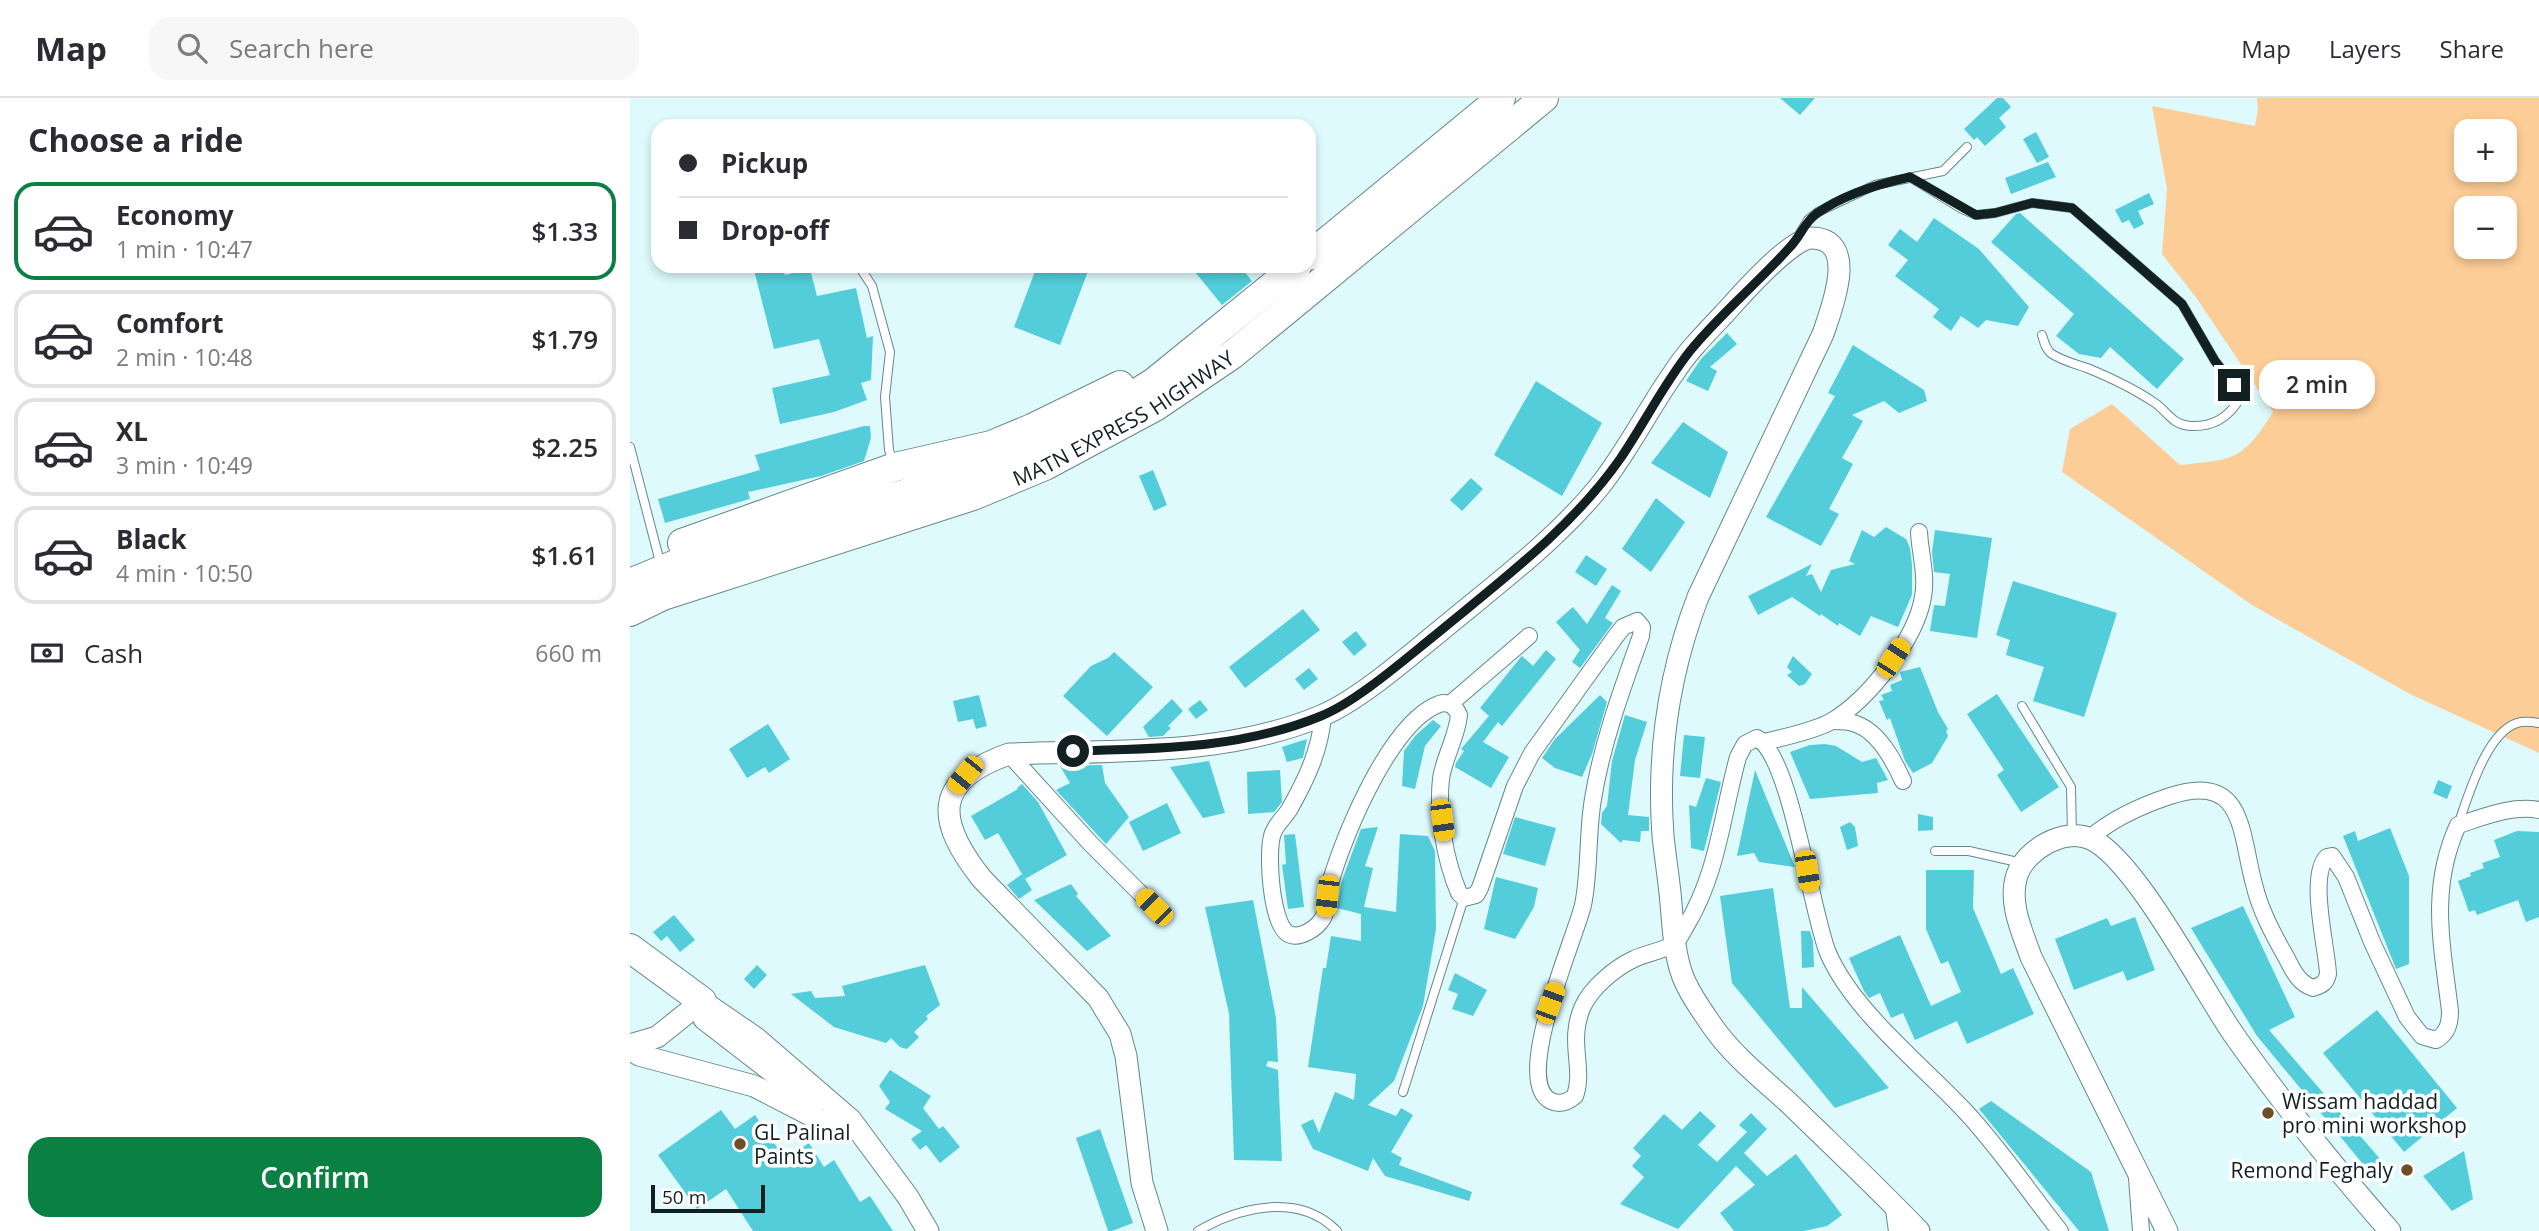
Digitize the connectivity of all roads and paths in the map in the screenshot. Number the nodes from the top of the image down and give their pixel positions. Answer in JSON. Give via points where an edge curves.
{"nodes":[{"id":1,"x":1501,"y":98,"type":"edge"},
{"id":2,"x":1544,"y":98,"type":"edge"},
{"id":3,"x":1967,"y":147,"type":"dead end"},
{"id":4,"x":1910,"y":177,"type":"junction"},
{"id":5,"x":1792,"y":246,"type":"junction"},
{"id":6,"x":1316,"y":250,"type":"edge"},
{"id":7,"x":864,"y":273,"type":"edge"},
{"id":8,"x":1288,"y":273,"type":"edge"},
{"id":9,"x":2042,"y":335,"type":"dead end"},
{"id":10,"x":1182,"y":359,"type":"junction"},
{"id":11,"x":630,"y":447,"type":"edge"},
{"id":12,"x":895,"y":467,"type":"junction"},
{"id":13,"x":1919,"y":532,"type":"dead end"},
{"id":14,"x":659,"y":560,"type":"junction"},
{"id":15,"x":630,"y":562,"type":"edge"},
{"id":16,"x":631,"y":606,"type":"edge"},
{"id":17,"x":1529,"y":636,"type":"dead end"},
{"id":18,"x":1450,"y":704,"type":"junction"},
{"id":19,"x":2022,"y":706,"type":"dead end"},
{"id":20,"x":1323,"y":716,"type":"junction"},
{"id":21,"x":1833,"y":720,"type":"junction"},
{"id":22,"x":2539,"y":723,"type":"edge"},
{"id":23,"x":1764,"y":742,"type":"junction"},
{"id":24,"x":1009,"y":754,"type":"junction"},
{"id":25,"x":1903,"y":781,"type":"dead end"},
{"id":26,"x":2539,"y":810,"type":"edge"},
{"id":27,"x":2458,"y":825,"type":"junction"},
{"id":28,"x":2081,"y":837,"type":"junction"},
{"id":29,"x":1935,"y":851,"type":"dead end"},
{"id":30,"x":2022,"y":863,"type":"junction"},
{"id":31,"x":1464,"y":898,"type":"junction"},
{"id":32,"x":1154,"y":907,"type":"dead end"},
{"id":33,"x":1675,"y":943,"type":"junction"},
{"id":34,"x":630,"y":948,"type":"edge"},
{"id":35,"x":630,"y":966,"type":"edge"},
{"id":36,"x":701,"y":1009,"type":"junction"},
{"id":37,"x":632,"y":1051,"type":"edge"},
{"id":38,"x":1403,"y":1092,"type":"dead end"},
{"id":39,"x":834,"y":1125,"type":"junction"},
{"id":40,"x":864,"y":1139,"type":"junction"},
{"id":41,"x":2136,"y":1166,"type":"junction"},
{"id":42,"x":1893,"y":1203,"type":"junction"},
{"id":43,"x":928,"y":1231,"type":"edge"},
{"id":44,"x":1157,"y":1231,"type":"edge"},
{"id":45,"x":1198,"y":1231,"type":"edge"},
{"id":46,"x":1337,"y":1231,"type":"edge"},
{"id":47,"x":1897,"y":1231,"type":"edge"},
{"id":48,"x":1919,"y":1231,"type":"edge"},
{"id":49,"x":2060,"y":1231,"type":"edge"},
{"id":50,"x":2141,"y":1231,"type":"edge"},
{"id":51,"x":2168,"y":1231,"type":"edge"},
{"id":52,"x":2390,"y":1231,"type":"edge"}],
"edges":[{"from":1,"to":6,"type":"highway"},
{"from":2,"to":16,"type":"highway","name":"MATN EXPRESS HIGHWAY","via":[[1231,355],[1156,407],[1045,466],[973,496]]},
{"from":3,"to":4,"type":"lane","via":[[1943,171]]},
{"from":4,"to":5,"type":"lane","via":[[1875,185],[1818,212]]},
{"from":4,"to":9,"type":"lane","via":[[1976,215],[2032,203],[2072,208],[2182,304],[2234,385],[2237,403],[2229,416],[2189,426],[2168,418],[2157,404],[2129,389],[2048,352]]},
{"from":5,"to":20,"type":"street","via":[[1691,350],[1620,459],[1573,516],[1408,657]]},
{"from":5,"to":33,"type":"street","via":[[1809,237],[1830,245],[1840,275],[1823,334],[1684,635],[1663,742],[1663,836]]},
{"from":7,"to":12,"type":"lane","via":[[872,286],[890,352],[885,397]]},
{"from":8,"to":10,"type":"highway","name":"MATN EXPRESS HIGHWAY"},
{"from":10,"to":12,"type":"highway","via":[[991,445]]},
{"from":10,"to":14,"type":"highway","name":"MATN EXPRESS HIGHWAY","via":[[1111,409],[979,471]]},
{"from":11,"to":14,"type":"lane"},
{"from":12,"to":14,"type":"highway"},
{"from":13,"to":21,"type":"street","via":[[1923,595],[1909,633],[1864,695]]},
{"from":14,"to":15,"type":"highway"},
{"from":14,"to":16,"type":"highway","name":"MATN EXPRESS HIGHWAY"},
{"from":17,"to":18,"type":"street"},
{"from":18,"to":20,"type":"street","via":[[1442,703],[1423,714],[1391,750],[1353,820],[1332,876],[1323,917],[1307,933],[1291,935],[1275,911],[1272,833],[1308,776]]},
{"from":18,"to":31,"type":"street","via":[[1459,715],[1441,778],[1441,809],[1455,884]]},
{"from":19,"to":28,"type":"lane","via":[[2071,787]]},
{"from":20,"to":24,"type":"street","via":[[1203,746]]},
{"from":21,"to":23,"type":"street"},
{"from":21,"to":25,"type":"street","via":[[1866,728],[1891,757]]},
{"from":22,"to":27,"type":"lane","via":[[2518,723],[2504,730],[2478,772]]},
{"from":23,"to":33,"type":"street","via":[[1757,738],[1741,749],[1708,881]]},
{"from":23,"to":49,"type":"street","via":[[1796,824],[1822,936],[1842,977],[1880,1025],[1965,1111]]},
{"from":24,"to":32,"type":"street"},
{"from":24,"to":44,"type":"street","via":[[985,762],[965,775],[955,789],[948,807],[956,841],[982,879],[1111,1016],[1126,1056],[1141,1172]]},
{"from":26,"to":27,"type":"street","via":[[2512,809]]},
{"from":27,"to":28,"type":"street","via":[[2446,851],[2440,910],[2450,1022],[2436,1040],[2422,1036],[2407,1017],[2346,877],[2332,856],[2323,862],[2319,883],[2327,981],[2313,988],[2299,979],[2264,914],[2238,814],[2223,797],[2197,790],[2175,794]]},
{"from":28,"to":30,"type":"street","via":[[2038,849]]},
{"from":28,"to":52,"type":"street","via":[[2110,851],[2129,874],[2278,1096]]},
{"from":29,"to":30,"type":"lane","via":[[1969,851]]},
{"from":30,"to":41,"type":"street","via":[[2013,894],[2031,957]]},
{"from":31,"to":33,"type":"street","via":[[1476,895],[1480,888],[1514,786],[1532,753],[1623,626],[1637,621],[1641,636],[1597,778],[1583,903],[1541,1038],[1536,1075],[1548,1100],[1561,1103],[1575,1096],[1574,1041],[1584,1003],[1615,971]]},
{"from":31,"to":38,"type":"lane"},
{"from":33,"to":42,"type":"street","via":[[1691,994],[1721,1038]]},
{"from":34,"to":36,"type":"highway"},
{"from":35,"to":36,"type":"highway"},
{"from":36,"to":37,"type":"street"},
{"from":36,"to":39,"type":"street"},
{"from":36,"to":40,"type":"street","via":[[756,1038],[829,1099]]},
{"from":37,"to":39,"type":"street","via":[[754,1086]]},
{"from":39,"to":40,"type":"street"},
{"from":40,"to":43,"type":"street"},
{"from":41,"to":50,"type":"street"},
{"from":41,"to":51,"type":"street"},
{"from":42,"to":47,"type":"street"},
{"from":42,"to":48,"type":"street"},
{"from":45,"to":46,"type":"lane","via":[[1238,1212],[1278,1207],[1313,1214]]}]}
